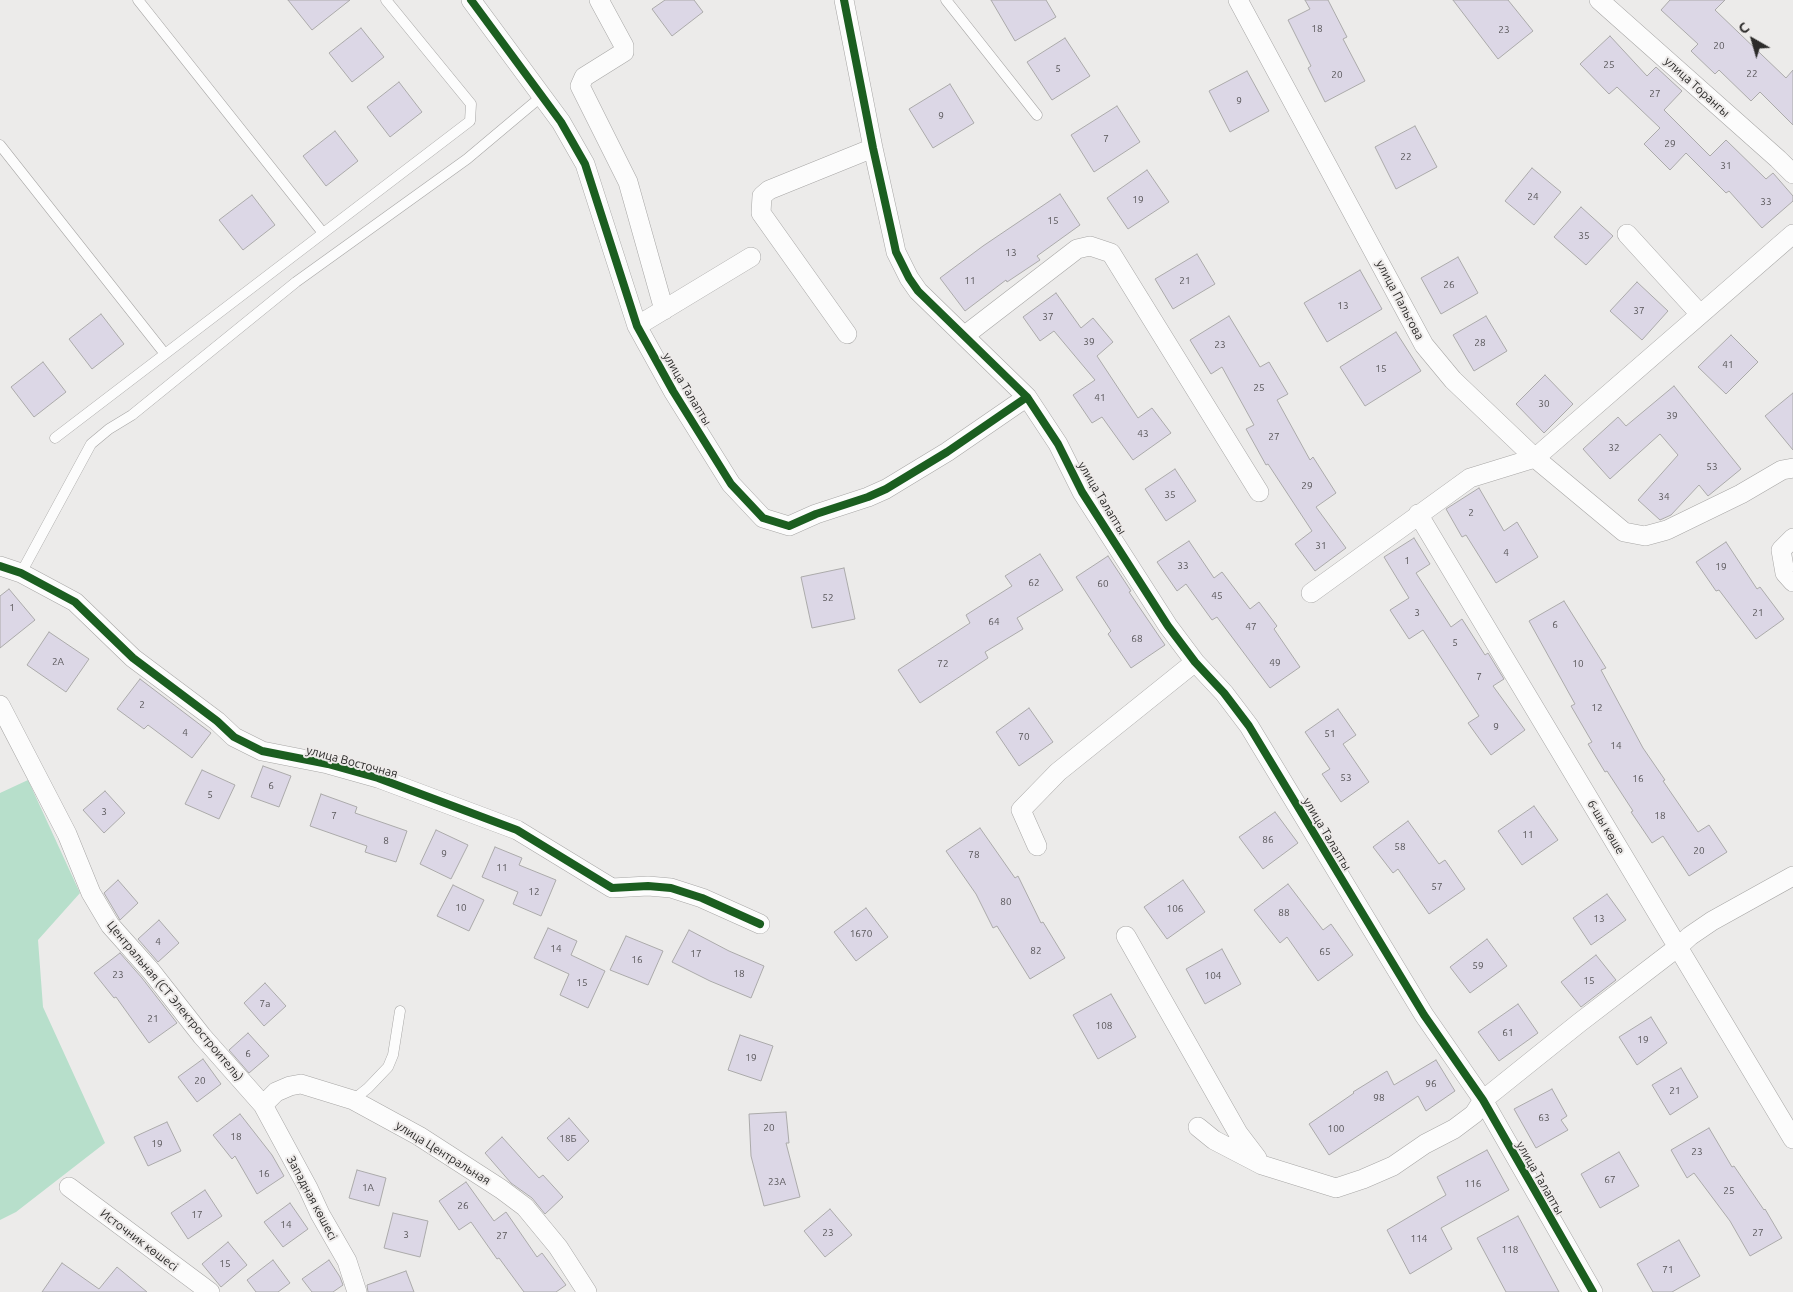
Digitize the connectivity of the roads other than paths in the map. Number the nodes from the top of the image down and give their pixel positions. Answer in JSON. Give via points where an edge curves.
{"nodes":[{"id":1,"x":138,"y":0,"type":"edge"},
{"id":2,"x":386,"y":0,"type":"edge"},
{"id":3,"x":471,"y":0,"type":"edge"},
{"id":4,"x":599,"y":0,"type":"edge"},
{"id":5,"x":844,"y":0,"type":"edge"},
{"id":6,"x":946,"y":0,"type":"edge"},
{"id":7,"x":1238,"y":0,"type":"edge"},
{"id":8,"x":1599,"y":0,"type":"edge"},
{"id":9,"x":542,"y":96,"type":"junction"},
{"id":10,"x":1037,"y":115,"type":"dead end"},
{"id":11,"x":0,"y":145,"type":"edge"},
{"id":12,"x":873,"y":148,"type":"junction"},
{"id":13,"x":1793,"y":174,"type":"edge"},
{"id":14,"x":323,"y":234,"type":"junction"},
{"id":15,"x":1627,"y":234,"type":"dead end"},
{"id":16,"x":1793,"y":234,"type":"edge"},
{"id":17,"x":751,"y":257,"type":"dead end"},
{"id":18,"x":664,"y":310,"type":"junction"},
{"id":19,"x":1700,"y":314,"type":"junction"},
{"id":20,"x":636,"y":326,"type":"junction"},
{"id":21,"x":847,"y":334,"type":"dead end"},
{"id":22,"x":964,"y":336,"type":"junction"},
{"id":23,"x":165,"y":354,"type":"junction"},
{"id":24,"x":1027,"y":398,"type":"junction"},
{"id":25,"x":55,"y":438,"type":"dead end"},
{"id":26,"x":1535,"y":458,"type":"junction"},
{"id":27,"x":1793,"y":468,"type":"edge"},
{"id":28,"x":1259,"y":492,"type":"dead end"},
{"id":29,"x":1418,"y":514,"type":"junction"},
{"id":30,"x":1793,"y":538,"type":"edge"},
{"id":31,"x":0,"y":566,"type":"edge"},
{"id":32,"x":21,"y":573,"type":"junction"},
{"id":33,"x":1793,"y":582,"type":"edge"},
{"id":34,"x":1312,"y":593,"type":"dead end"},
{"id":35,"x":1195,"y":662,"type":"junction"},
{"id":36,"x":0,"y":705,"type":"edge"},
{"id":37,"x":1037,"y":846,"type":"dead end"},
{"id":38,"x":1793,"y":876,"type":"edge"},
{"id":39,"x":760,"y":924,"type":"dead end"},
{"id":40,"x":1126,"y":936,"type":"dead end"},
{"id":41,"x":1678,"y":947,"type":"junction"},
{"id":42,"x":400,"y":1011,"type":"dead end"},
{"id":43,"x":352,"y":1100,"type":"junction"},
{"id":44,"x":1482,"y":1100,"type":"junction"},
{"id":45,"x":263,"y":1105,"type":"junction"},
{"id":46,"x":1198,"y":1127,"type":"dead end"},
{"id":47,"x":1793,"y":1139,"type":"edge"},
{"id":48,"x":1262,"y":1165,"type":"junction"},
{"id":49,"x":69,"y":1187,"type":"dead end"},
{"id":50,"x":210,"y":1292,"type":"edge"},
{"id":51,"x":357,"y":1292,"type":"edge"},
{"id":52,"x":587,"y":1292,"type":"edge"},
{"id":53,"x":1593,"y":1292,"type":"edge"}],
"edges":[{"from":1,"to":14,"type":"lane"},
{"from":2,"to":14,"type":"lane","via":[[471,104],[470,121]]},
{"from":3,"to":9,"type":"street","name":"улица Талапты"},
{"from":4,"to":18,"type":"street","via":[[624,46],[624,52],[584,77],[580,86],[628,182]]},
{"from":5,"to":12,"type":"street","name":"улица Талапты"},
{"from":6,"to":10,"type":"lane"},
{"from":7,"to":26,"type":"street","name":"улица Пальгова","via":[[1424,345],[1453,380]]},
{"from":8,"to":13,"type":"street","name":"улица Торангы"},
{"from":9,"to":20,"type":"street","name":"улица Талапты","via":[[585,164]]},
{"from":9,"to":32,"type":"lane","via":[[467,159],[296,282],[92,444]]},
{"from":11,"to":23,"type":"lane"},
{"from":12,"to":21,"type":"street","via":[[769,190],[762,196],[761,213]]},
{"from":12,"to":22,"type":"street","name":"улица Талапты","via":[[896,252],[918,291]]},
{"from":14,"to":23,"type":"lane"},
{"from":15,"to":19,"type":"street"},
{"from":16,"to":19,"type":"street"},
{"from":17,"to":18,"type":"street"},
{"from":18,"to":20,"type":"street"},
{"from":19,"to":26,"type":"street"},
{"from":20,"to":24,"type":"street","name":"улица Талапты","via":[[731,484],[763,518],[789,526],[886,489]]},
{"from":22,"to":24,"type":"street","name":"улица Талапты"},
{"from":22,"to":28,"type":"street","via":[[1077,249],[1090,246],[1111,254]]},
{"from":23,"to":25,"type":"lane"},
{"from":24,"to":35,"type":"street","name":"улица Талапты","via":[[1058,444],[1082,492],[1144,590]]},
{"from":26,"to":27,"type":"street","name":"улица Пальгова","via":[[1624,532],[1645,536],[1667,530],[1742,494],[1782,470]]},
{"from":26,"to":29,"type":"street","via":[[1470,478]]},
{"from":29,"to":34,"type":"street"},
{"from":29,"to":41,"type":"street","name":"6-шы көше"},
{"from":30,"to":33,"type":"street","via":[[1781,550],[1785,573]]},
{"from":31,"to":32,"type":"street","name":"улица Восточная"},
{"from":32,"to":39,"type":"street","name":"улица Восточная","via":[[75,602],[133,658],[234,737],[262,751],[378,778],[517,830],[612,888],[671,888]]},
{"from":35,"to":37,"type":"street","via":[[1058,772],[1022,810]]},
{"from":35,"to":44,"type":"street","name":"улица Талапты","via":[[1249,726],[1424,1015]]},
{"from":36,"to":45,"type":"street","name":"Центральная (СТ Электростроитель)","via":[[67,834],[91,893],[110,925]]},
{"from":38,"to":41,"type":"street","via":[[1712,921]]},
{"from":40,"to":48,"type":"street","via":[[1238,1132]]},
{"from":41,"to":44,"type":"street"},
{"from":41,"to":47,"type":"street","name":"6-шы көше"},
{"from":42,"to":43,"type":"lane","via":[[388,1067]]},
{"from":43,"to":45,"type":"street","name":"улица Центральная","via":[[301,1084],[276,1092]]},
{"from":43,"to":52,"type":"street","name":"улица Центральная","via":[[419,1136],[525,1208],[558,1247]]},
{"from":44,"to":48,"type":"street","via":[[1474,1114],[1454,1129],[1393,1166],[1336,1188]]},
{"from":44,"to":53,"type":"street","name":"улица Талапты"},
{"from":45,"to":51,"type":"street","name":"Западная көшесі","via":[[347,1261]]},
{"from":46,"to":48,"type":"street","via":[[1214,1140]]},
{"from":49,"to":50,"type":"street","name":"Источник көшесі"}]}
